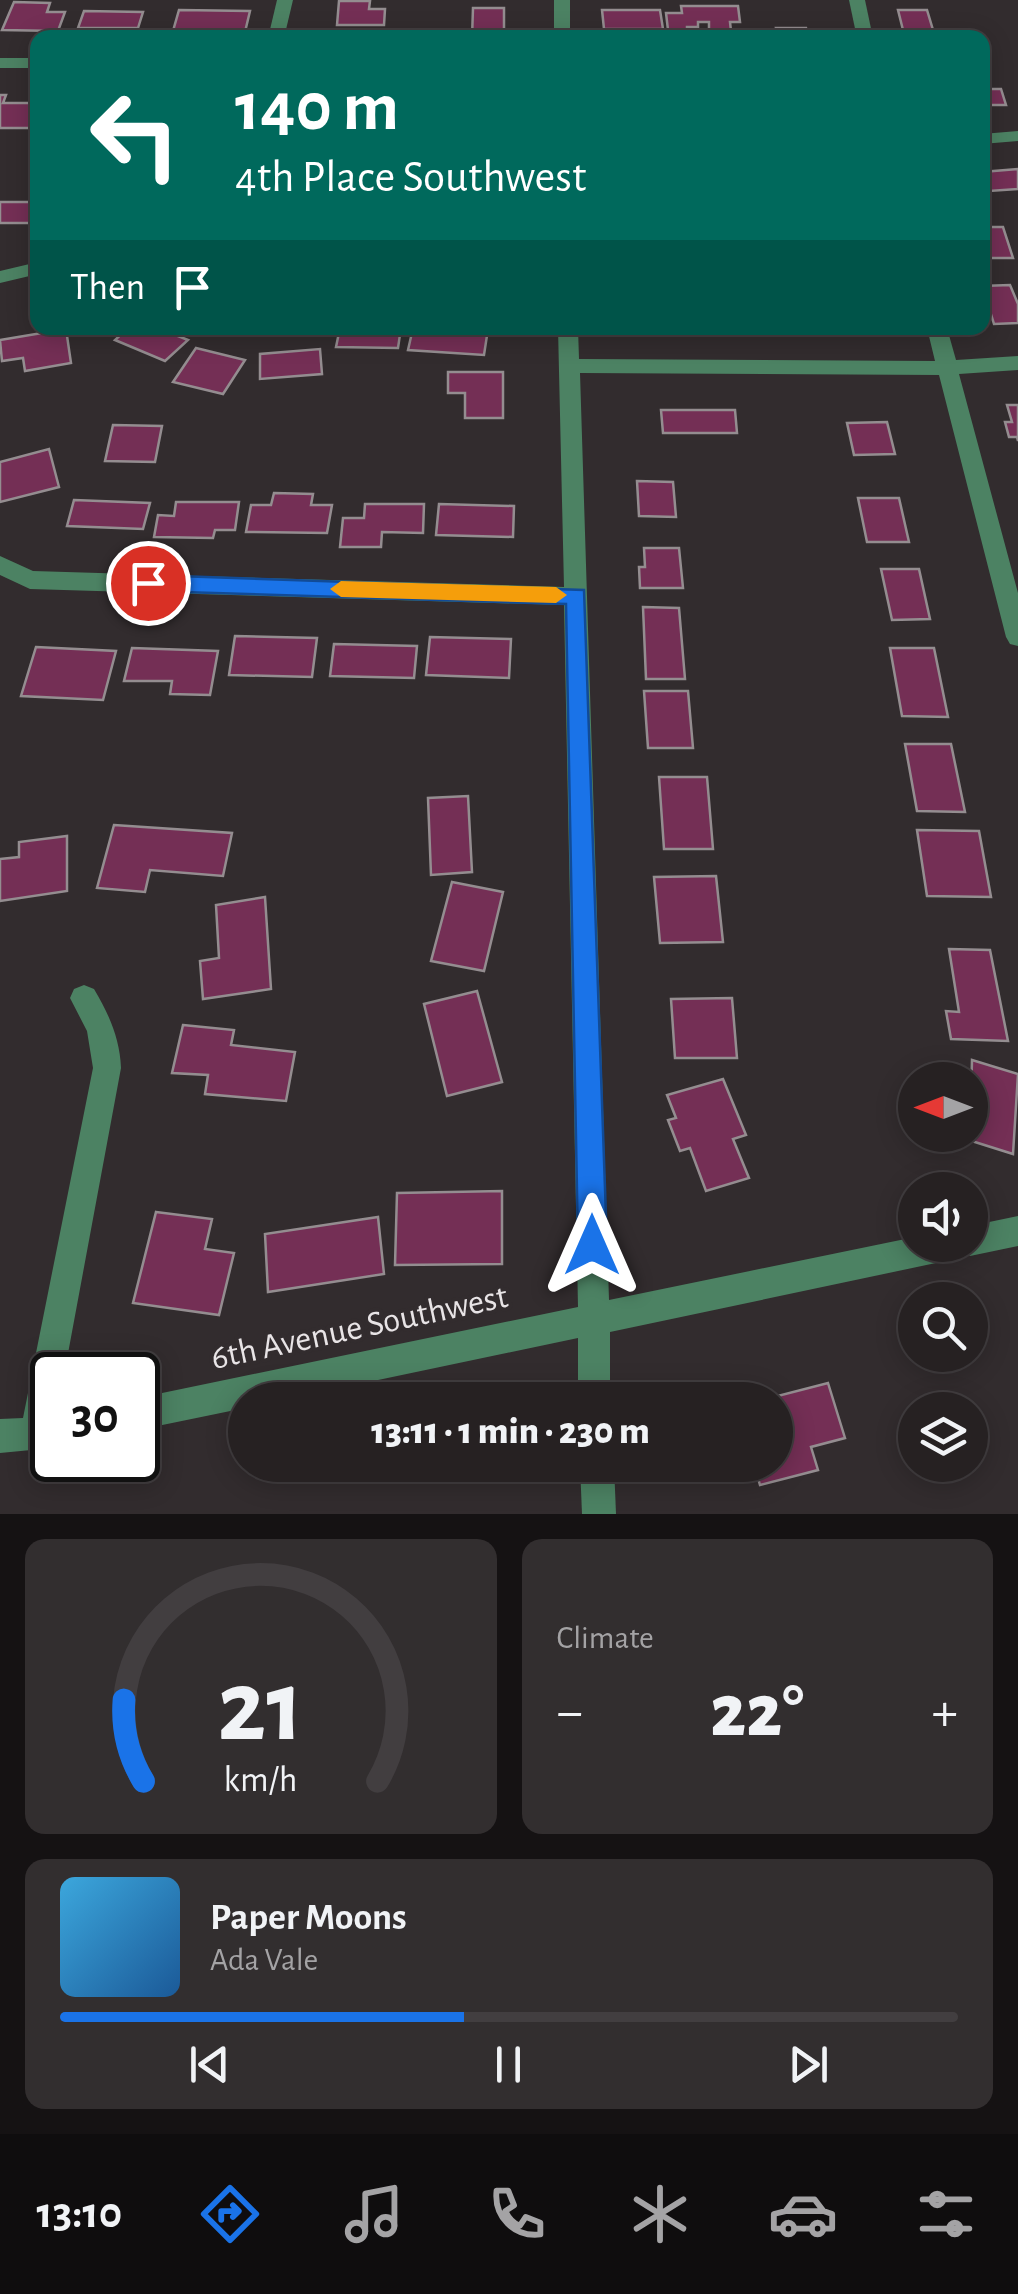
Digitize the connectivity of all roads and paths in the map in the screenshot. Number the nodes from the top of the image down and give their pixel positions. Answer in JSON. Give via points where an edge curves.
{"nodes":[{"id":1,"x":285,"y":0,"type":"edge"},
{"id":2,"x":562,"y":0,"type":"edge"},
{"id":3,"x":857,"y":0,"type":"edge"},
{"id":4,"x":278,"y":30,"type":"edge"},
{"id":5,"x":562,"y":30,"type":"edge"},
{"id":6,"x":863,"y":30,"type":"edge"},
{"id":7,"x":0,"y":62,"type":"edge"},
{"id":8,"x":30,"y":63,"type":"edge"},
{"id":9,"x":1018,"y":136,"type":"edge"},
{"id":10,"x":990,"y":138,"type":"edge"},
{"id":11,"x":30,"y":270,"type":"edge"},
{"id":12,"x":0,"y":277,"type":"edge"},
{"id":13,"x":568,"y":335,"type":"edge"},
{"id":14,"x":939,"y":335,"type":"edge"},
{"id":15,"x":1018,"y":363,"type":"edge"},
{"id":16,"x":568,"y":366,"type":"junction"},
{"id":17,"x":947,"y":368,"type":"junction"},
{"id":18,"x":0,"y":565,"type":"edge"},
{"id":19,"x":577,"y":596,"type":"junction"},
{"id":20,"x":1018,"y":636,"type":"edge"},
{"id":21,"x":84,"y":998,"type":"dead end"},
{"id":22,"x":1018,"y":1231,"type":"edge"},
{"id":23,"x":988,"y":1237,"type":"edge"},
{"id":24,"x":898,"y":1256,"type":"edge"},
{"id":25,"x":591,"y":1318,"type":"junction"},
{"id":26,"x":58,"y":1352,"type":"edge"},
{"id":27,"x":593,"y":1382,"type":"edge"},
{"id":28,"x":160,"y":1409,"type":"edge"},
{"id":29,"x":30,"y":1435,"type":"edge"},
{"id":30,"x":0,"y":1436,"type":"edge"},
{"id":31,"x":598,"y":1482,"type":"edge"},
{"id":32,"x":599,"y":1514,"type":"edge"}],
"edges":[{"from":1,"to":4,"type":"street"},
{"from":2,"to":5,"type":"street"},
{"from":3,"to":6,"type":"street"},
{"from":7,"to":8,"type":"street"},
{"from":9,"to":10,"type":"street"},
{"from":11,"to":12,"type":"street"},
{"from":13,"to":16,"type":"street"},
{"from":14,"to":17,"type":"street"},
{"from":15,"to":17,"type":"street"},
{"from":16,"to":17,"type":"street"},
{"from":16,"to":19,"type":"street"},
{"from":17,"to":20,"type":"street"},
{"from":18,"to":19,"type":"street","via":[[30,580]]},
{"from":19,"to":25,"type":"street"},
{"from":21,"to":26,"type":"street","via":[[102,1028],[107,1068]]},
{"from":22,"to":23,"type":"street"},
{"from":24,"to":25,"type":"street","name":"6th Avenue Southwest"},
{"from":25,"to":27,"type":"street"},
{"from":25,"to":28,"type":"street","name":"6th Avenue Southwest"},
{"from":29,"to":30,"type":"street"},
{"from":31,"to":32,"type":"street"}]}
